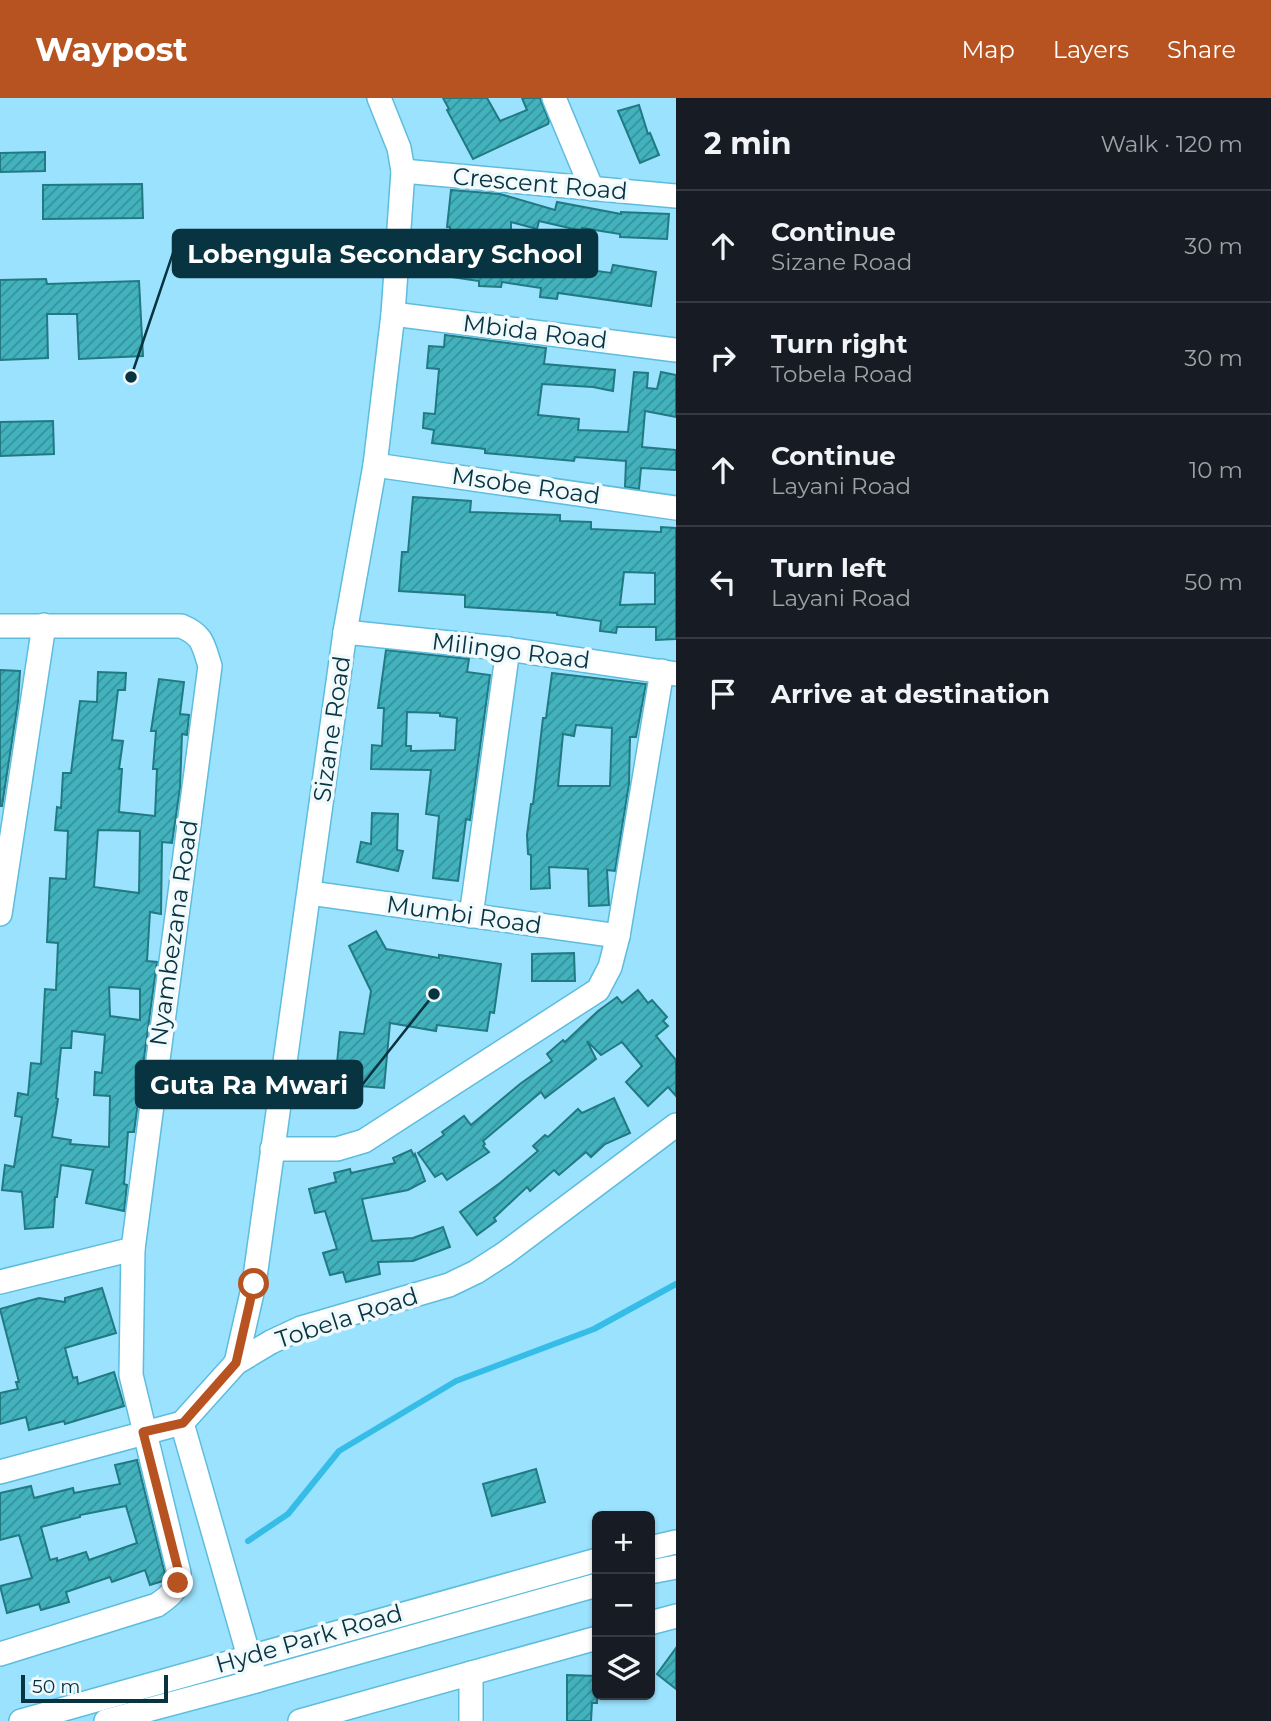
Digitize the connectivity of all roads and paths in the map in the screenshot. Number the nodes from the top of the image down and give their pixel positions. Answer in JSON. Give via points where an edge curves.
{"nodes":[{"id":1,"x":379,"y":98,"type":"edge"},
{"id":2,"x":554,"y":98,"type":"edge"},
{"id":3,"x":403,"y":171,"type":"junction"},
{"id":4,"x":592,"y":188,"type":"junction"},
{"id":5,"x":676,"y":196,"type":"edge"},
{"id":6,"x":393,"y":314,"type":"junction"},
{"id":7,"x":676,"y":350,"type":"edge"},
{"id":8,"x":375,"y":465,"type":"junction"},
{"id":9,"x":676,"y":508,"type":"edge"},
{"id":10,"x":44,"y":625,"type":"junction"},
{"id":11,"x":0,"y":626,"type":"edge"},
{"id":12,"x":345,"y":632,"type":"junction"},
{"id":13,"x":508,"y":649,"type":"junction"},
{"id":14,"x":669,"y":673,"type":"edge"},
{"id":15,"x":310,"y":893,"type":"junction"},
{"id":16,"x":0,"y":914,"type":"edge"},
{"id":17,"x":471,"y":916,"type":"junction"},
{"id":18,"x":618,"y":936,"type":"junction"},
{"id":19,"x":676,"y":1125,"type":"edge"},
{"id":20,"x":272,"y":1149,"type":"junction"},
{"id":21,"x":133,"y":1249,"type":"junction"},
{"id":22,"x":0,"y":1282,"type":"edge"},
{"id":23,"x":236,"y":1363,"type":"junction"},
{"id":24,"x":183,"y":1423,"type":"junction"},
{"id":25,"x":143,"y":1432,"type":"junction"},
{"id":26,"x":0,"y":1472,"type":"edge"},
{"id":27,"x":676,"y":1542,"type":"edge"},
{"id":28,"x":655,"y":1547,"type":"edge"},
{"id":29,"x":592,"y":1561,"type":"edge"},
{"id":30,"x":676,"y":1567,"type":"edge"},
{"id":31,"x":655,"y":1571,"type":"edge"},
{"id":32,"x":592,"y":1586,"type":"edge"},
{"id":33,"x":676,"y":1616,"type":"edge"},
{"id":34,"x":655,"y":1622,"type":"edge"},
{"id":35,"x":592,"y":1639,"type":"edge"},
{"id":36,"x":0,"y":1654,"type":"edge"},
{"id":37,"x":249,"y":1656,"type":"junction"},
{"id":38,"x":471,"y":1673,"type":"junction"},
{"id":39,"x":256,"y":1681,"type":"junction"},
{"id":40,"x":154,"y":1683,"type":"junction"},
{"id":41,"x":162,"y":1713,"type":"edge"},
{"id":42,"x":21,"y":1721,"type":"edge"},
{"id":43,"x":106,"y":1721,"type":"edge"},
{"id":44,"x":300,"y":1721,"type":"edge"},
{"id":45,"x":471,"y":1721,"type":"edge"}],
"edges":[{"from":1,"to":3,"type":"street","name":"Sizane Road"},
{"from":2,"to":4,"type":"street"},
{"from":3,"to":4,"type":"street","name":"Crescent Road"},
{"from":3,"to":6,"type":"street","name":"Sizane Road"},
{"from":4,"to":5,"type":"street","name":"Crescent Road"},
{"from":6,"to":7,"type":"street","name":"Mbida Road"},
{"from":6,"to":8,"type":"street","name":"Sizane Road"},
{"from":8,"to":9,"type":"street","name":"Msobe Road"},
{"from":8,"to":12,"type":"street","name":"Sizane Road"},
{"from":10,"to":11,"type":"street","name":"Nyambezana Road"},
{"from":10,"to":16,"type":"street"},
{"from":10,"to":21,"type":"street","name":"Nyambezana Road","via":[[181,626],[197,632],[210,666]]},
{"from":12,"to":13,"type":"street","name":"Milingo Road"},
{"from":12,"to":15,"type":"street","name":"Sizane Road"},
{"from":13,"to":14,"type":"street","name":"Milingo Road"},
{"from":13,"to":17,"type":"street"},
{"from":14,"to":18,"type":"street"},
{"from":15,"to":17,"type":"street","name":"Mumbi Road"},
{"from":15,"to":20,"type":"street","name":"Sizane Road"},
{"from":17,"to":18,"type":"street","name":"Mumbi Road"},
{"from":18,"to":20,"type":"street","via":[[598,990],[365,1141],[337,1149]]},
{"from":19,"to":23,"type":"street","name":"Tobela Road","via":[[476,1272],[449,1285],[301,1328]]},
{"from":20,"to":23,"type":"street","name":"Sizane Road","via":[[254,1284]]},
{"from":21,"to":22,"type":"street"},
{"from":21,"to":25,"type":"street","name":"Nyambezana Road","via":[[131,1375]]},
{"from":23,"to":24,"type":"street","name":"Tobela Road"},
{"from":24,"to":25,"type":"street"},
{"from":24,"to":37,"type":"street"},
{"from":25,"to":26,"type":"street"},
{"from":25,"to":36,"type":"street","name":"Nyambezana Road","via":[[179,1573],[175,1591],[157,1605]]},
{"from":27,"to":28,"type":"street"},
{"from":29,"to":37,"type":"street","name":"Hyde Park Road"},
{"from":30,"to":31,"type":"street"},
{"from":32,"to":39,"type":"street","name":"Hyde Park Road"},
{"from":33,"to":34,"type":"street"},
{"from":35,"to":38,"type":"street"},
{"from":37,"to":39,"type":"street"},
{"from":37,"to":40,"type":"street","name":"Hyde Park Road"},
{"from":38,"to":44,"type":"street"},
{"from":38,"to":45,"type":"street"},
{"from":39,"to":41,"type":"street","name":"Hyde Park Road"},
{"from":40,"to":41,"type":"street"},
{"from":40,"to":42,"type":"street","name":"Hyde Park Road"},
{"from":41,"to":43,"type":"street","name":"Hyde Park Road"}]}
